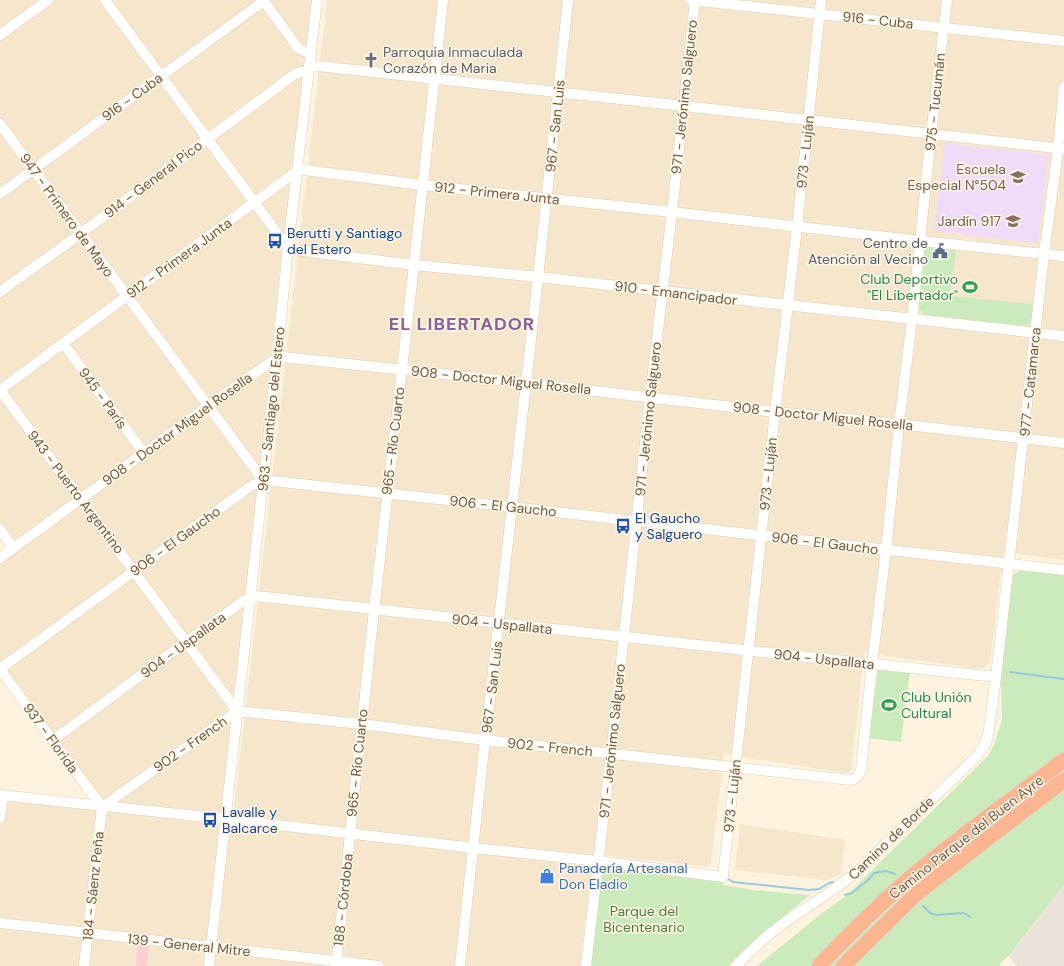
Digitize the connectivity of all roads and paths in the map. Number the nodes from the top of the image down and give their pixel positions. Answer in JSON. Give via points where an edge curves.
{"nodes":[{"id":1,"x":48,"y":0,"type":"edge"},
{"id":2,"x":105,"y":0,"type":"edge"},
{"id":3,"x":263,"y":0,"type":"edge"},
{"id":4,"x":317,"y":0,"type":"edge"},
{"id":5,"x":443,"y":0,"type":"edge"},
{"id":6,"x":568,"y":0,"type":"edge"},
{"id":7,"x":691,"y":0,"type":"edge"},
{"id":8,"x":695,"y":0,"type":"edge"},
{"id":9,"x":821,"y":0,"type":"edge"},
{"id":10,"x":947,"y":0,"type":"edge"},
{"id":11,"x":820,"y":14,"type":"junction"},
{"id":12,"x":944,"y":28,"type":"junction"},
{"id":13,"x":0,"y":35,"type":"edge"},
{"id":14,"x":1064,"y":41,"type":"edge"},
{"id":15,"x":311,"y":53,"type":"junction"},
{"id":16,"x":309,"y":69,"type":"junction"},
{"id":17,"x":160,"y":76,"type":"junction"},
{"id":18,"x":434,"y":78,"type":"junction"},
{"id":19,"x":1064,"y":87,"type":"edge"},
{"id":20,"x":559,"y":92,"type":"junction"},
{"id":21,"x":684,"y":106,"type":"junction"},
{"id":22,"x":808,"y":121,"type":"junction"},
{"id":23,"x":0,"y":124,"type":"edge"},
{"id":24,"x":931,"y":134,"type":"junction"},
{"id":25,"x":207,"y":140,"type":"junction"},
{"id":26,"x":1061,"y":149,"type":"edge"},
{"id":27,"x":34,"y":170,"type":"junction"},
{"id":28,"x":297,"y":171,"type":"junction"},
{"id":29,"x":423,"y":185,"type":"junction"},
{"id":30,"x":0,"y":194,"type":"edge"},
{"id":31,"x":547,"y":198,"type":"junction"},
{"id":32,"x":254,"y":203,"type":"junction"},
{"id":33,"x":672,"y":212,"type":"junction"},
{"id":34,"x":797,"y":227,"type":"junction"},
{"id":35,"x":80,"y":234,"type":"junction"},
{"id":36,"x":921,"y":241,"type":"junction"},
{"id":37,"x":288,"y":247,"type":"junction"},
{"id":38,"x":1044,"y":254,"type":"junction"},
{"id":39,"x":1064,"y":256,"type":"edge"},
{"id":40,"x":414,"y":265,"type":"junction"},
{"id":41,"x":538,"y":277,"type":"junction"},
{"id":42,"x":662,"y":291,"type":"junction"},
{"id":43,"x":0,"y":292,"type":"edge"},
{"id":44,"x":127,"y":296,"type":"junction"},
{"id":45,"x":788,"y":306,"type":"junction"},
{"id":46,"x":912,"y":320,"type":"junction"},
{"id":47,"x":1035,"y":333,"type":"junction"},
{"id":48,"x":1064,"y":336,"type":"edge"},
{"id":49,"x":63,"y":343,"type":"junction"},
{"id":50,"x":277,"y":358,"type":"junction"},
{"id":51,"x":402,"y":369,"type":"junction"},
{"id":52,"x":526,"y":382,"type":"junction"},
{"id":53,"x":0,"y":390,"type":"edge"},
{"id":54,"x":650,"y":397,"type":"junction"},
{"id":55,"x":208,"y":406,"type":"junction"},
{"id":56,"x":775,"y":412,"type":"junction"},
{"id":57,"x":899,"y":424,"type":"junction"},
{"id":58,"x":1023,"y":438,"type":"junction"},
{"id":59,"x":1064,"y":443,"type":"edge"},
{"id":60,"x":143,"y":452,"type":"junction"},
{"id":61,"x":263,"y":480,"type":"junction"},
{"id":62,"x":387,"y":494,"type":"junction"},
{"id":63,"x":81,"y":499,"type":"junction"},
{"id":64,"x":512,"y":507,"type":"junction"},
{"id":65,"x":636,"y":522,"type":"junction"},
{"id":66,"x":0,"y":529,"type":"edge"},
{"id":67,"x":761,"y":536,"type":"junction"},
{"id":68,"x":14,"y":548,"type":"junction"},
{"id":69,"x":886,"y":550,"type":"junction"},
{"id":70,"x":0,"y":558,"type":"edge"},
{"id":71,"x":1008,"y":564,"type":"junction"},
{"id":72,"x":134,"y":570,"type":"junction"},
{"id":73,"x":1064,"y":570,"type":"edge"},
{"id":74,"x":250,"y":598,"type":"junction"},
{"id":75,"x":374,"y":610,"type":"junction"},
{"id":76,"x":499,"y":623,"type":"junction"},
{"id":77,"x":623,"y":636,"type":"junction"},
{"id":78,"x":186,"y":642,"type":"junction"},
{"id":79,"x":748,"y":651,"type":"junction"},
{"id":80,"x":872,"y":664,"type":"junction"},
{"id":81,"x":0,"y":669,"type":"edge"},
{"id":82,"x":996,"y":677,"type":"junction"},
{"id":83,"x":237,"y":711,"type":"junction"},
{"id":84,"x":362,"y":724,"type":"junction"},
{"id":85,"x":53,"y":740,"type":"junction"},
{"id":86,"x":485,"y":740,"type":"junction"},
{"id":87,"x":611,"y":754,"type":"junction"},
{"id":88,"x":1064,"y":760,"type":"edge"},
{"id":89,"x":735,"y":767,"type":"junction"},
{"id":90,"x":859,"y":775,"type":"joint"},
{"id":91,"x":1064,"y":780,"type":"edge"},
{"id":92,"x":1,"y":795,"type":"edge"},
{"id":93,"x":102,"y":806,"type":"junction"},
{"id":94,"x":0,"y":818,"type":"edge"},
{"id":95,"x":226,"y":819,"type":"junction"},
{"id":96,"x":350,"y":834,"type":"junction"},
{"id":97,"x":474,"y":848,"type":"junction"},
{"id":98,"x":598,"y":861,"type":"junction"},
{"id":99,"x":0,"y":923,"type":"edge"},
{"id":100,"x":88,"y":933,"type":"junction"},
{"id":101,"x":212,"y":947,"type":"junction"},
{"id":102,"x":336,"y":964,"type":"edge"},
{"id":103,"x":84,"y":966,"type":"edge"},
{"id":104,"x":209,"y":966,"type":"edge"},
{"id":105,"x":379,"y":966,"type":"edge"},
{"id":106,"x":460,"y":966,"type":"edge"},
{"id":107,"x":586,"y":966,"type":"edge"},
{"id":108,"x":736,"y":966,"type":"edge"},
{"id":109,"x":819,"y":966,"type":"edge"},
{"id":110,"x":844,"y":966,"type":"edge"}],
"edges":[{"from":1,"to":13,"type":"street"},
{"from":2,"to":17,"type":"street"},
{"from":3,"to":15,"type":"street","via":[[298,48]]},
{"from":3,"to":17,"type":"street","name":"916 - Cuba"},
{"from":4,"to":15,"type":"street","name":"963 - Santiago del Estero"},
{"from":5,"to":18,"type":"street","name":"965 - Río Cuarto"},
{"from":6,"to":20,"type":"street","name":"967 - San Luis"},
{"from":7,"to":8,"type":"street","name":"916 - Cuba"},
{"from":8,"to":11,"type":"street","name":"916 - Cuba"},
{"from":8,"to":21,"type":"street","name":"971 - Jerónimo Salguero"},
{"from":9,"to":11,"type":"street","name":"973 - Luján"},
{"from":10,"to":12,"type":"street","name":"975 - Tucumán"},
{"from":11,"to":12,"type":"street","name":"916 - Cuba"},
{"from":11,"to":22,"type":"street","name":"973 - Luján"},
{"from":12,"to":14,"type":"street","name":"916 - Cuba"},
{"from":12,"to":24,"type":"street","name":"975 - Tucumán"},
{"from":15,"to":16,"type":"street","name":"963 - Santiago del Estero"},
{"from":16,"to":18,"type":"street","name":"914 - General Pico"},
{"from":16,"to":25,"type":"street","name":"914 - General Pico","via":[[295,74]]},
{"from":16,"to":28,"type":"street","name":"963 - Santiago del Estero"},
{"from":17,"to":25,"type":"street"},
{"from":17,"to":27,"type":"street","name":"916 - Cuba"},
{"from":18,"to":20,"type":"street","name":"914 - General Pico"},
{"from":18,"to":29,"type":"street","name":"965 - Río Cuarto"},
{"from":19,"to":26,"type":"street","name":"977 - Catamarca"},
{"from":20,"to":21,"type":"street","name":"914 - General Pico"},
{"from":20,"to":31,"type":"street","name":"967 - San Luis"},
{"from":21,"to":22,"type":"street","name":"914 - General Pico"},
{"from":21,"to":33,"type":"street","name":"971 - Jerónimo Salguero"},
{"from":22,"to":24,"type":"street","name":"914 - General Pico"},
{"from":22,"to":34,"type":"street","name":"973 - Luján"},
{"from":23,"to":27,"type":"street","name":"947 - Primero de Mayo"},
{"from":24,"to":26,"type":"street","name":"914 - General Pico"},
{"from":24,"to":36,"type":"street","name":"975 - Tucumán"},
{"from":25,"to":32,"type":"street"},
{"from":25,"to":35,"type":"street","name":"914 - General Pico"},
{"from":26,"to":38,"type":"street","name":"977 - Catamarca"},
{"from":27,"to":30,"type":"street","name":"916 - Cuba"},
{"from":27,"to":35,"type":"street","name":"947 - Primero de Mayo"},
{"from":28,"to":29,"type":"street","name":"912 - Primera Junta"},
{"from":28,"to":32,"type":"street","name":"912 - Primera Junta"},
{"from":28,"to":37,"type":"street","name":"963 - Santiago del Estero"},
{"from":29,"to":31,"type":"street","name":"912 - Primera Junta"},
{"from":29,"to":40,"type":"street","name":"965 - Río Cuarto"},
{"from":31,"to":33,"type":"street","name":"912 - Primera Junta"},
{"from":31,"to":41,"type":"street","name":"967 - San Luis"},
{"from":32,"to":37,"type":"street"},
{"from":32,"to":44,"type":"street","name":"912 - Primera Junta"},
{"from":33,"to":34,"type":"street","name":"912 - Primera Junta"},
{"from":33,"to":42,"type":"street","name":"971 - Jerónimo Salguero"},
{"from":34,"to":36,"type":"street","name":"912 - Primera Junta"},
{"from":34,"to":45,"type":"street","name":"973 - Luján"},
{"from":35,"to":43,"type":"street","name":"914 - General Pico"},
{"from":35,"to":44,"type":"street","name":"947 - Primero de Mayo"},
{"from":36,"to":38,"type":"street","name":"912 - Primera Junta"},
{"from":36,"to":46,"type":"street","name":"975 - Tucumán"},
{"from":37,"to":40,"type":"street","name":"910 - Emancipador"},
{"from":37,"to":50,"type":"street","name":"963 - Santiago del Estero"},
{"from":38,"to":39,"type":"street","name":"912 - Primera Junta"},
{"from":38,"to":47,"type":"street","name":"977 - Catamarca"},
{"from":40,"to":41,"type":"street","name":"910 - Emancipador"},
{"from":40,"to":51,"type":"street","name":"965 - Río Cuarto"},
{"from":41,"to":42,"type":"street","name":"910 - Emancipador"},
{"from":41,"to":52,"type":"street","name":"967 - San Luis"},
{"from":42,"to":45,"type":"street","name":"910 - Emancipador"},
{"from":42,"to":54,"type":"street","name":"971 - Jerónimo Salguero"},
{"from":44,"to":49,"type":"street","name":"912 - Primera Junta"},
{"from":44,"to":55,"type":"street","name":"947 - Primero de Mayo"},
{"from":45,"to":46,"type":"street","name":"910 - Emancipador"},
{"from":45,"to":56,"type":"street","name":"973 - Luján"},
{"from":46,"to":47,"type":"street","name":"910 - Emancipador"},
{"from":46,"to":57,"type":"street","name":"975 - Tucumán"},
{"from":47,"to":48,"type":"street","name":"910 - Emancipador"},
{"from":47,"to":58,"type":"street","name":"977 - Catamarca"},
{"from":49,"to":53,"type":"street","name":"912 - Primera Junta"},
{"from":49,"to":60,"type":"street","name":"945 - París"},
{"from":50,"to":51,"type":"street","name":"908 - Doctor Miguel Rosella","via":[[283,356]]},
{"from":50,"to":55,"type":"street","name":"908 - Doctor Miguel Rosella"},
{"from":50,"to":61,"type":"street","name":"963 - Santiago del Estero"},
{"from":51,"to":52,"type":"street","name":"908 - Doctor Miguel Rosella"},
{"from":51,"to":62,"type":"street","name":"965 - Río Cuarto"},
{"from":52,"to":54,"type":"street","name":"908 - Doctor Miguel Rosella"},
{"from":52,"to":64,"type":"street","name":"967 - San Luis"},
{"from":53,"to":63,"type":"street","name":"943 - Puerto Argentino"},
{"from":54,"to":56,"type":"street","name":"908 - Doctor Miguel Rosella"},
{"from":54,"to":65,"type":"street","name":"971 - Jerónimo Salguero"},
{"from":55,"to":60,"type":"street","name":"908 - Doctor Miguel Rosella"},
{"from":55,"to":61,"type":"street","name":"947 - Primero de Mayo"},
{"from":56,"to":57,"type":"street","name":"908 - Doctor Miguel Rosella"},
{"from":56,"to":67,"type":"street","name":"973 - Luján"},
{"from":57,"to":58,"type":"street","name":"908 - Doctor Miguel Rosella"},
{"from":57,"to":69,"type":"street","name":"975 - Tucumán"},
{"from":58,"to":59,"type":"street","name":"908 - Doctor Miguel Rosella"},
{"from":58,"to":71,"type":"street","name":"977 - Catamarca"},
{"from":60,"to":63,"type":"street","name":"908 - Doctor Miguel Rosella"},
{"from":61,"to":62,"type":"street","name":"906 - El Gaucho"},
{"from":61,"to":72,"type":"street","name":"906 - El Gaucho"},
{"from":61,"to":74,"type":"street","name":"963 - Santiago del Estero"},
{"from":62,"to":64,"type":"street","name":"906 - El Gaucho"},
{"from":62,"to":75,"type":"street","name":"965 - Río Cuarto"},
{"from":63,"to":68,"type":"street","name":"908 - Doctor Miguel Rosella"},
{"from":63,"to":72,"type":"street","name":"943 - Puerto Argentino"},
{"from":64,"to":65,"type":"street","name":"906 - El Gaucho"},
{"from":64,"to":76,"type":"street","name":"967 - San Luis"},
{"from":65,"to":67,"type":"street","name":"906 - El Gaucho"},
{"from":65,"to":77,"type":"street","name":"971 - Jerónimo Salguero"},
{"from":66,"to":68,"type":"street"},
{"from":67,"to":69,"type":"street","name":"906 - El Gaucho"},
{"from":67,"to":79,"type":"street","name":"973 - Luján"},
{"from":68,"to":70,"type":"street","name":"908 - Doctor Miguel Rosella"},
{"from":69,"to":71,"type":"street","name":"906 - El Gaucho"},
{"from":69,"to":80,"type":"street","name":"975 - Tucumán"},
{"from":71,"to":73,"type":"street","name":"906 - El Gaucho"},
{"from":71,"to":82,"type":"street","name":"977 - Catamarca"},
{"from":72,"to":78,"type":"street","name":"943 - Puerto Argentino"},
{"from":72,"to":81,"type":"street","name":"906 - El Gaucho"},
{"from":74,"to":75,"type":"street","name":"904 - Uspallata","via":[[260,596]]},
{"from":74,"to":78,"type":"street","name":"904 - Uspallata"},
{"from":74,"to":83,"type":"street","name":"963 - Santiago del Estero"},
{"from":75,"to":76,"type":"street","name":"904 - Uspallata"},
{"from":75,"to":84,"type":"street","name":"965 - Río Cuarto"},
{"from":76,"to":77,"type":"street","name":"904 - Uspallata"},
{"from":76,"to":86,"type":"street","name":"967 - San Luis"},
{"from":77,"to":79,"type":"street","name":"904 - Uspallata"},
{"from":77,"to":87,"type":"street","name":"971 - Jerónimo Salguero"},
{"from":78,"to":83,"type":"street","name":"943 - Puerto Argentino"},
{"from":78,"to":85,"type":"street","name":"904 - Uspallata"},
{"from":79,"to":80,"type":"street","name":"904 - Uspallata"},
{"from":79,"to":89,"type":"street","name":"973 - Luján"},
{"from":80,"to":82,"type":"street","name":"904 - Uspallata"},
{"from":80,"to":90,"type":"street","name":"975 - Tucumán"},
{"from":81,"to":85,"type":"street","name":"937 - Florida"},
{"from":82,"to":108,"type":"street","name":"Camino de Borde","via":[[988,736],[976,757],[852,876],[779,927]]},
{"from":83,"to":84,"type":"street","name":"902 - French"},
{"from":83,"to":93,"type":"street","name":"902 - French"},
{"from":83,"to":95,"type":"street","name":"963 - Santiago del Estero"},
{"from":84,"to":86,"type":"street","name":"902 - French"},
{"from":84,"to":96,"type":"street","name":"965 - Río Cuarto"},
{"from":85,"to":93,"type":"street","name":"937 - Florida"},
{"from":86,"to":87,"type":"street","name":"902 - French"},
{"from":86,"to":97,"type":"street","name":"967 - San Luis"},
{"from":87,"to":89,"type":"street","name":"902 - French"},
{"from":87,"to":98,"type":"street","name":"971 - Jerónimo Salguero"},
{"from":88,"to":109,"type":"highway","name":"Camino Parque del Buen Ayre","via":[[912,876]]},
{"from":89,"to":90,"type":"street","name":"902 - French","via":[[851,780]]},
{"from":89,"to":98,"type":"street","name":"973 - Luján","via":[[723,877]]},
{"from":91,"to":110,"type":"highway","name":"Camino Parque del Buen Ayre","via":[[912,898]]},
{"from":92,"to":93,"type":"street"},
{"from":92,"to":94,"type":"street"},
{"from":93,"to":95,"type":"street"},
{"from":93,"to":100,"type":"street","name":"184 - Sáenz Peña"},
{"from":95,"to":96,"type":"street"},
{"from":95,"to":101,"type":"street","name":"963 - Santiago del Estero"},
{"from":96,"to":97,"type":"street"},
{"from":96,"to":102,"type":"street","name":"188 - Córdoba"},
{"from":97,"to":98,"type":"street"},
{"from":97,"to":106,"type":"street","name":"967 - San Luis"},
{"from":98,"to":107,"type":"street","name":"971 - Jerónimo Salguero"},
{"from":99,"to":100,"type":"street","name":"139 - General Mitre"},
{"from":100,"to":101,"type":"street","name":"139 - General Mitre"},
{"from":100,"to":103,"type":"street","name":"184 - Sáenz Peña"},
{"from":101,"to":102,"type":"street","name":"139 - General Mitre"},
{"from":101,"to":104,"type":"street","name":"963 - Santiago del Estero"},
{"from":102,"to":105,"type":"street","name":"139 - General Mitre"}]}
